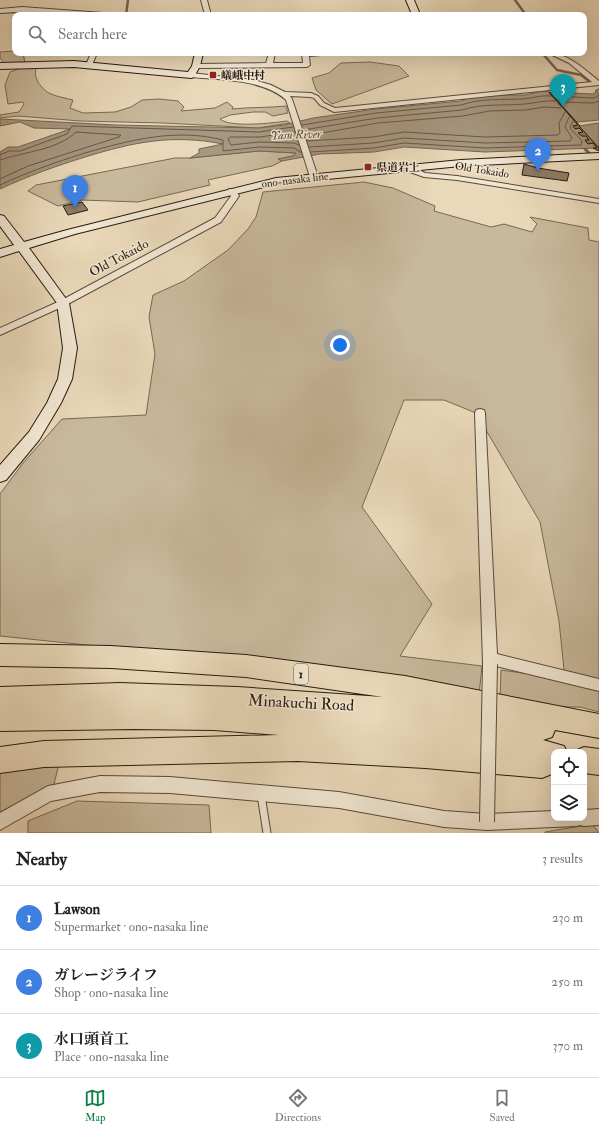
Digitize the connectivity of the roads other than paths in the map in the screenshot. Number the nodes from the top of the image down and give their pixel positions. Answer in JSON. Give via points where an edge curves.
{"nodes":[{"id":1,"x":204,"y":0,"type":"edge"},
{"id":2,"x":410,"y":0,"type":"edge"},
{"id":3,"x":0,"y":11,"type":"edge"},
{"id":4,"x":35,"y":12,"type":"edge"},
{"id":5,"x":207,"y":12,"type":"edge"},
{"id":6,"x":415,"y":12,"type":"edge"},
{"id":7,"x":93,"y":56,"type":"edge"},
{"id":8,"x":198,"y":56,"type":"edge"},
{"id":9,"x":271,"y":56,"type":"edge"},
{"id":10,"x":306,"y":56,"type":"edge"},
{"id":11,"x":558,"y":56,"type":"edge"},
{"id":12,"x":89,"y":65,"type":"junction"},
{"id":13,"x":268,"y":65,"type":"junction"},
{"id":14,"x":0,"y":66,"type":"edge"},
{"id":15,"x":196,"y":66,"type":"junction"},
{"id":16,"x":191,"y":75,"type":"junction"},
{"id":17,"x":599,"y":83,"type":"edge"},
{"id":18,"x":284,"y":94,"type":"junction"},
{"id":19,"x":599,"y":156,"type":"edge"},
{"id":20,"x":410,"y":169,"type":"junction"},
{"id":21,"x":312,"y":173,"type":"junction"},
{"id":22,"x":232,"y":191,"type":"junction"},
{"id":23,"x":599,"y":201,"type":"edge"},
{"id":24,"x":0,"y":218,"type":"edge"},
{"id":25,"x":20,"y":246,"type":"junction"},
{"id":26,"x":0,"y":253,"type":"edge"},
{"id":27,"x":63,"y":303,"type":"junction"},
{"id":28,"x":0,"y":332,"type":"edge"},
{"id":29,"x":480,"y":413,"type":"dead end"},
{"id":30,"x":0,"y":476,"type":"edge"},
{"id":31,"x":0,"y":655,"type":"edge"},
{"id":32,"x":490,"y":661,"type":"junction"},
{"id":33,"x":599,"y":685,"type":"edge"},
{"id":34,"x":0,"y":699,"type":"edge"},
{"id":35,"x":0,"y":719,"type":"edge"},
{"id":36,"x":599,"y":726,"type":"edge"},
{"id":37,"x":599,"y":738,"type":"edge"},
{"id":38,"x":551,"y":755,"type":"edge"},
{"id":39,"x":0,"y":760,"type":"edge"},
{"id":40,"x":587,"y":760,"type":"edge"},
{"id":41,"x":599,"y":762,"type":"edge"},
{"id":42,"x":551,"y":766,"type":"edge"},
{"id":43,"x":587,"y":769,"type":"edge"},
{"id":44,"x":599,"y":771,"type":"edge"},
{"id":45,"x":260,"y":793,"type":"junction"},
{"id":46,"x":599,"y":817,"type":"edge"},
{"id":47,"x":587,"y":818,"type":"edge"},
{"id":48,"x":551,"y":819,"type":"edge"},
{"id":49,"x":0,"y":822,"type":"edge"},
{"id":50,"x":487,"y":822,"type":"junction"},
{"id":51,"x":268,"y":833,"type":"edge"}],
"edges":[{"from":1,"to":5,"type":"street"},
{"from":2,"to":6,"type":"main road"},
{"from":3,"to":4,"type":"street","via":[[22,9]]},
{"from":7,"to":12,"type":"street"},
{"from":8,"to":15,"type":"main road"},
{"from":9,"to":13,"type":"street"},
{"from":10,"to":13,"type":"street","via":[[307,65]]},
{"from":11,"to":17,"type":"street","via":[[571,62]]},
{"from":12,"to":14,"type":"main road"},
{"from":12,"to":16,"type":"main road"},
{"from":13,"to":15,"type":"street"},
{"from":15,"to":16,"type":"main road"},
{"from":16,"to":18,"type":"street","via":[[264,84]]},
{"from":17,"to":18,"type":"street","via":[[470,94],[334,110],[311,95]]},
{"from":18,"to":21,"type":"street","via":[[289,99]]},
{"from":19,"to":20,"type":"main road","name":"ono-nasaka line"},
{"from":20,"to":21,"type":"main road","name":"ono-nasaka line"},
{"from":20,"to":23,"type":"street","name":"Old Tokaido","via":[[424,175]]},
{"from":21,"to":22,"type":"main road","name":"ono-nasaka line"},
{"from":22,"to":25,"type":"main road","name":"ono-nasaka line"},
{"from":22,"to":27,"type":"street","name":"Old Tokaido","via":[[235,196],[218,220]]},
{"from":24,"to":25,"type":"main road"},
{"from":25,"to":26,"type":"main road","name":"ono-nasaka line"},
{"from":25,"to":27,"type":"main road"},
{"from":27,"to":28,"type":"street","name":"Old Tokaido"},
{"from":27,"to":30,"type":"main road","via":[[70,348],[65,379],[34,436]]},
{"from":29,"to":32,"type":"street"},
{"from":31,"to":36,"type":"highway","number":"1","via":[[111,657],[246,666],[405,688]]},
{"from":32,"to":33,"type":"street"},
{"from":32,"to":50,"type":"street","bridge":true},
{"from":34,"to":37,"type":"highway","name":"Minakuchi Road","number":"1","via":[[120,695],[354,706],[472,717]]},
{"from":35,"to":38,"type":"highway","name":"Minakuchi Road","via":[[214,718],[414,733]]},
{"from":39,"to":42,"type":"highway","via":[[44,754],[298,748],[425,754]]},
{"from":40,"to":41,"type":"highway"},
{"from":43,"to":44,"type":"highway"},
{"from":45,"to":49,"type":"street","via":[[170,785],[100,784],[48,794]]},
{"from":45,"to":50,"type":"street","via":[[339,800],[444,819]]},
{"from":45,"to":51,"type":"lane"},
{"from":46,"to":47,"type":"street"},
{"from":48,"to":50,"type":"street"}]}
